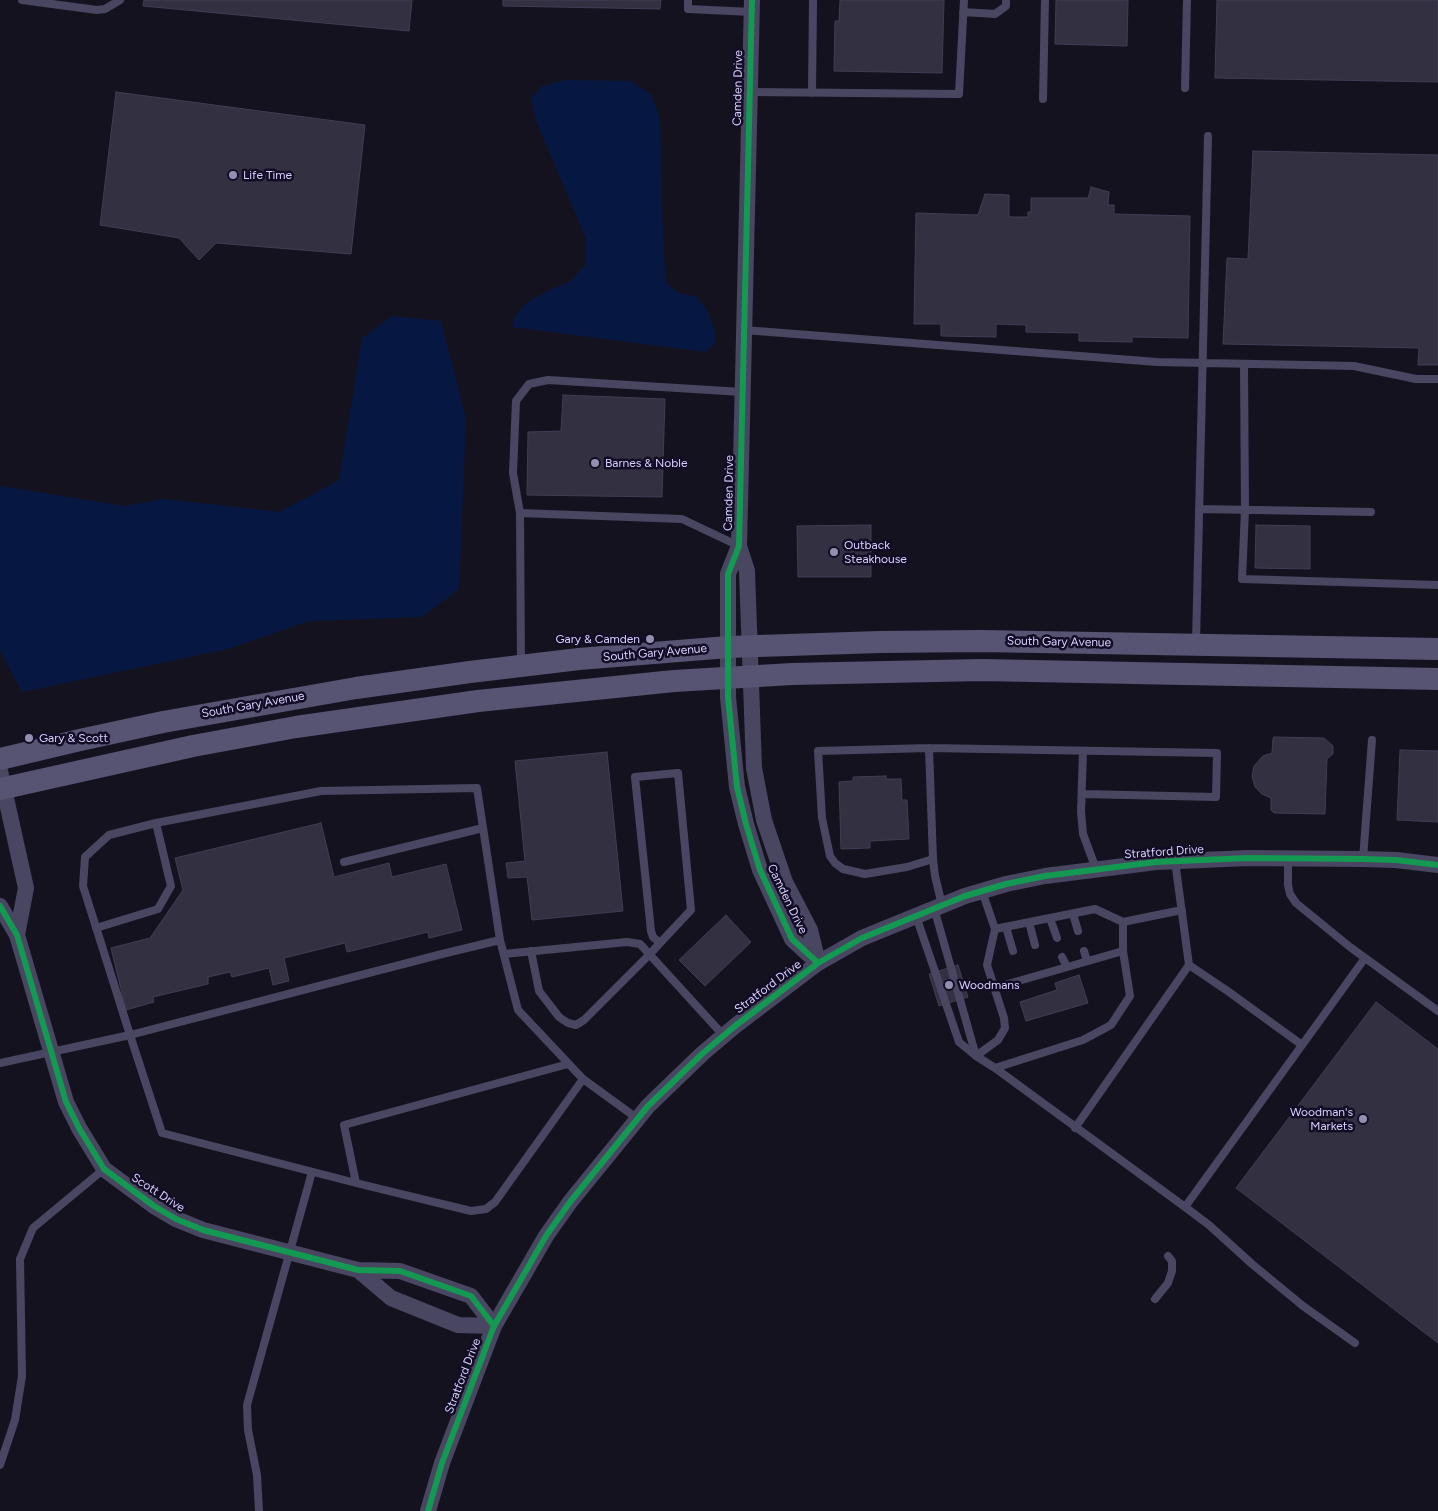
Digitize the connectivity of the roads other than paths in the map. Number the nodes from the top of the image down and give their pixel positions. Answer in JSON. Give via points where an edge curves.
{"nodes":[{"id":1,"x":22,"y":0,"type":"edge"},
{"id":2,"x":120,"y":0,"type":"edge"},
{"id":3,"x":688,"y":0,"type":"edge"},
{"id":4,"x":813,"y":0,"type":"edge"},
{"id":5,"x":964,"y":0,"type":"edge"},
{"id":6,"x":1006,"y":0,"type":"edge"},
{"id":7,"x":1045,"y":0,"type":"edge"},
{"id":8,"x":1188,"y":0,"type":"edge"},
{"id":9,"x":62,"y":2,"type":"edge"},
{"id":10,"x":752,"y":6,"type":"edge"},
{"id":11,"x":963,"y":12,"type":"junction"},
{"id":12,"x":1185,"y":88,"type":"dead end"},
{"id":13,"x":750,"y":92,"type":"junction"},
{"id":14,"x":812,"y":93,"type":"junction"},
{"id":15,"x":1043,"y":98,"type":"dead end"},
{"id":16,"x":1208,"y":136,"type":"dead end"},
{"id":17,"x":744,"y":330,"type":"junction"},
{"id":18,"x":1203,"y":364,"type":"junction"},
{"id":19,"x":1244,"y":364,"type":"junction"},
{"id":20,"x":1438,"y":379,"type":"edge"},
{"id":21,"x":742,"y":392,"type":"junction"},
{"id":22,"x":1199,"y":509,"type":"junction"},
{"id":23,"x":1245,"y":510,"type":"junction"},
{"id":24,"x":1371,"y":512,"type":"dead end"},
{"id":25,"x":520,"y":513,"type":"junction"},
{"id":26,"x":739,"y":546,"type":"junction"},
{"id":27,"x":1438,"y":585,"type":"edge"},
{"id":28,"x":1196,"y":644,"type":"junction"},
{"id":29,"x":750,"y":646,"type":"junction"},
{"id":30,"x":728,"y":647,"type":"junction"},
{"id":31,"x":1438,"y":649,"type":"edge"},
{"id":32,"x":521,"y":666,"type":"junction"},
{"id":33,"x":750,"y":676,"type":"junction"},
{"id":34,"x":728,"y":678,"type":"junction"},
{"id":35,"x":1438,"y":679,"type":"edge"},
{"id":36,"x":1372,"y":740,"type":"dead end"},
{"id":37,"x":929,"y":748,"type":"junction"},
{"id":38,"x":1083,"y":751,"type":"junction"},
{"id":39,"x":0,"y":759,"type":"edge"},
{"id":40,"x":1,"y":783,"type":"edge"},
{"id":41,"x":1082,"y":794,"type":"junction"},
{"id":42,"x":156,"y":823,"type":"junction"},
{"id":43,"x":483,"y":828,"type":"junction"},
{"id":44,"x":1288,"y":857,"type":"junction"},
{"id":45,"x":1362,"y":859,"type":"junction"},
{"id":46,"x":933,"y":860,"type":"junction"},
{"id":47,"x":1175,"y":861,"type":"junction"},
{"id":48,"x":344,"y":862,"type":"dead end"},
{"id":49,"x":1438,"y":866,"type":"edge"},
{"id":50,"x":1096,"y":870,"type":"junction"},
{"id":51,"x":982,"y":891,"type":"junction"},
{"id":52,"x":0,"y":906,"type":"edge"},
{"id":53,"x":938,"y":906,"type":"junction"},
{"id":54,"x":1182,"y":910,"type":"junction"},
{"id":55,"x":1073,"y":914,"type":"junction"},
{"id":56,"x":916,"y":915,"type":"junction"},
{"id":57,"x":1050,"y":918,"type":"junction"},
{"id":58,"x":1029,"y":922,"type":"junction"},
{"id":59,"x":1123,"y":922,"type":"junction"},
{"id":60,"x":1006,"y":927,"type":"junction"},
{"id":61,"x":96,"y":928,"type":"junction"},
{"id":62,"x":995,"y":929,"type":"junction"},
{"id":63,"x":1078,"y":931,"type":"dead end"},
{"id":64,"x":18,"y":935,"type":"junction"},
{"id":65,"x":1056,"y":938,"type":"dead end"},
{"id":66,"x":500,"y":940,"type":"junction"},
{"id":67,"x":660,"y":943,"type":"junction"},
{"id":68,"x":1035,"y":945,"type":"dead end"},
{"id":69,"x":531,"y":951,"type":"junction"},
{"id":70,"x":1013,"y":951,"type":"dead end"},
{"id":71,"x":1084,"y":951,"type":"dead end"},
{"id":72,"x":1123,"y":951,"type":"junction"},
{"id":73,"x":504,"y":954,"type":"junction"},
{"id":74,"x":650,"y":954,"type":"junction"},
{"id":75,"x":1062,"y":957,"type":"dead end"},
{"id":76,"x":1365,"y":958,"type":"junction"},
{"id":77,"x":1087,"y":961,"type":"junction"},
{"id":78,"x":818,"y":963,"type":"junction"},
{"id":79,"x":1041,"y":964,"type":"dead end"},
{"id":80,"x":1189,"y":965,"type":"junction"},
{"id":81,"x":1067,"y":967,"type":"junction"},
{"id":82,"x":1020,"y":970,"type":"dead end"},
{"id":83,"x":1044,"y":974,"type":"junction"},
{"id":84,"x":1023,"y":980,"type":"junction"},
{"id":85,"x":994,"y":988,"type":"junction"},
{"id":86,"x":1438,"y":1011,"type":"edge"},
{"id":87,"x":130,"y":1035,"type":"junction"},
{"id":88,"x":724,"y":1036,"type":"junction"},
{"id":89,"x":1302,"y":1045,"type":"junction"},
{"id":90,"x":51,"y":1051,"type":"junction"},
{"id":91,"x":976,"y":1056,"type":"junction"},
{"id":92,"x":0,"y":1063,"type":"edge"},
{"id":93,"x":568,"y":1064,"type":"junction"},
{"id":94,"x":995,"y":1068,"type":"junction"},
{"id":95,"x":583,"y":1079,"type":"junction"},
{"id":96,"x":638,"y":1119,"type":"junction"},
{"id":97,"x":1075,"y":1128,"type":"junction"},
{"id":98,"x":104,"y":1169,"type":"junction"},
{"id":99,"x":312,"y":1172,"type":"junction"},
{"id":100,"x":356,"y":1183,"type":"junction"},
{"id":101,"x":1185,"y":1207,"type":"junction"},
{"id":102,"x":290,"y":1252,"type":"junction"},
{"id":103,"x":1168,"y":1256,"type":"dead end"},
{"id":104,"x":358,"y":1270,"type":"junction"},
{"id":105,"x":1155,"y":1300,"type":"dead end"},
{"id":106,"x":494,"y":1326,"type":"junction"},
{"id":107,"x":1355,"y":1343,"type":"dead end"},
{"id":108,"x":0,"y":1465,"type":"edge"},
{"id":109,"x":259,"y":1511,"type":"edge"},
{"id":110,"x":428,"y":1511,"type":"edge"}],
"edges":[{"from":1,"to":9,"type":"lane"},
{"from":2,"to":9,"type":"lane","via":[[114,6],[97,10]]},
{"from":3,"to":10,"type":"lane","via":[[688,9]]},
{"from":4,"to":14,"type":"lane"},
{"from":5,"to":11,"type":"lane"},
{"from":6,"to":11,"type":"lane","via":[[1006,6],[995,14]]},
{"from":7,"to":15,"type":"lane"},
{"from":8,"to":12,"type":"lane"},
{"from":10,"to":13,"type":"street","name":"Camden Drive"},
{"from":11,"to":14,"type":"lane","via":[[959,94]]},
{"from":13,"to":14,"type":"lane"},
{"from":13,"to":17,"type":"street","name":"Camden Drive"},
{"from":16,"to":18,"type":"lane"},
{"from":17,"to":18,"type":"lane"},
{"from":17,"to":21,"type":"street","name":"Camden Drive"},
{"from":18,"to":19,"type":"lane"},
{"from":18,"to":22,"type":"lane"},
{"from":19,"to":20,"type":"lane","via":[[1354,366],[1416,379]]},
{"from":19,"to":23,"type":"lane"},
{"from":21,"to":25,"type":"lane","via":[[548,380],[529,384],[516,402],[513,473]]},
{"from":21,"to":26,"type":"street","name":"Camden Drive"},
{"from":22,"to":23,"type":"lane"},
{"from":22,"to":28,"type":"lane"},
{"from":23,"to":24,"type":"lane"},
{"from":23,"to":27,"type":"lane","via":[[1242,579]]},
{"from":25,"to":26,"type":"lane","via":[[682,519]]},
{"from":25,"to":32,"type":"lane"},
{"from":26,"to":29,"type":"street","name":"Camden Drive","via":[[748,571]]},
{"from":26,"to":30,"type":"street","name":"Camden Drive","via":[[728,574]]},
{"from":28,"to":29,"type":"main road","name":"South Gary Avenue","via":[[981,641]]},
{"from":28,"to":31,"type":"main road","name":"South Gary Avenue"},
{"from":29,"to":30,"type":"main road","name":"South Gary Avenue"},
{"from":29,"to":33,"type":"street","name":"Camden Drive"},
{"from":30,"to":32,"type":"main road","name":"South Gary Avenue"},
{"from":30,"to":34,"type":"street","name":"Camden Drive"},
{"from":32,"to":39,"type":"main road","name":"South Gary Avenue","via":[[371,685],[241,707]]},
{"from":33,"to":34,"type":"main road"},
{"from":33,"to":35,"type":"main road","via":[[982,670]]},
{"from":33,"to":78,"type":"street","name":"Camden Drive","via":[[754,768],[764,820],[786,882],[810,930]]},
{"from":34,"to":40,"type":"main road","via":[[538,694],[362,717]]},
{"from":34,"to":78,"type":"street","name":"Camden Drive","via":[[737,787],[760,870],[792,939]]},
{"from":36,"to":45,"type":"lane"},
{"from":37,"to":38,"type":"lane"},
{"from":37,"to":46,"type":"lane"},
{"from":37,"to":46,"type":"lane","via":[[818,751],[822,818],[830,856],[835,863],[843,869],[865,874]]},
{"from":38,"to":41,"type":"lane"},
{"from":38,"to":41,"type":"lane","via":[[1217,753],[1216,797]]},
{"from":40,"to":64,"type":"street","name":"Scott Drive","via":[[26,888]]},
{"from":41,"to":50,"type":"lane","via":[[1083,834]]},
{"from":42,"to":43,"type":"lane","via":[[321,791],[477,788]]},
{"from":42,"to":61,"type":"lane","via":[[109,835],[85,857],[83,886]]},
{"from":42,"to":61,"type":"lane","via":[[171,886],[158,909]]},
{"from":43,"to":48,"type":"lane"},
{"from":43,"to":66,"type":"lane"},
{"from":44,"to":45,"type":"street","name":"Stratford Drive"},
{"from":44,"to":47,"type":"street","name":"Stratford Drive"},
{"from":44,"to":76,"type":"lane","via":[[1288,885],[1296,903]]},
{"from":45,"to":49,"type":"street","name":"Stratford Drive"},
{"from":46,"to":53,"type":"lane"},
{"from":47,"to":50,"type":"street","name":"Stratford Drive"},
{"from":47,"to":54,"type":"lane"},
{"from":50,"to":51,"type":"street","name":"Stratford Drive","via":[[1046,876]]},
{"from":51,"to":53,"type":"street","name":"Stratford Drive"},
{"from":51,"to":62,"type":"lane"},
{"from":52,"to":64,"type":"street","name":"Scott Drive"},
{"from":53,"to":56,"type":"street","name":"Stratford Drive"},
{"from":53,"to":91,"type":"lane"},
{"from":54,"to":59,"type":"lane"},
{"from":54,"to":80,"type":"lane"},
{"from":55,"to":57,"type":"lane"},
{"from":55,"to":59,"type":"lane","via":[[1095,909]]},
{"from":55,"to":63,"type":"lane"},
{"from":56,"to":78,"type":"street","name":"Stratford Drive","via":[[862,938]]},
{"from":56,"to":91,"type":"lane","via":[[959,1042]]},
{"from":57,"to":58,"type":"lane"},
{"from":57,"to":65,"type":"lane"},
{"from":58,"to":60,"type":"lane"},
{"from":58,"to":68,"type":"lane"},
{"from":59,"to":72,"type":"lane"},
{"from":60,"to":62,"type":"lane"},
{"from":60,"to":70,"type":"lane"},
{"from":61,"to":87,"type":"lane"},
{"from":62,"to":85,"type":"lane","via":[[987,965]]},
{"from":64,"to":90,"type":"street","name":"Scott Drive"},
{"from":66,"to":73,"type":"lane"},
{"from":66,"to":87,"type":"lane"},
{"from":67,"to":67,"type":"lane","via":[[691,910],[678,773],[635,776],[650,931]]},
{"from":67,"to":74,"type":"lane"},
{"from":69,"to":73,"type":"lane"},
{"from":69,"to":74,"type":"lane","via":[[627,942],[640,944]]},
{"from":69,"to":74,"type":"lane","via":[[539,991],[559,1017],[576,1025]]},
{"from":71,"to":77,"type":"lane"},
{"from":72,"to":77,"type":"lane"},
{"from":72,"to":94,"type":"lane","via":[[1130,996],[1111,1025],[1083,1040]]},
{"from":73,"to":93,"type":"lane","via":[[518,1010]]},
{"from":74,"to":88,"type":"lane"},
{"from":75,"to":81,"type":"lane"},
{"from":76,"to":86,"type":"lane"},
{"from":76,"to":89,"type":"lane"},
{"from":77,"to":81,"type":"lane"},
{"from":78,"to":88,"type":"street","name":"Stratford Drive"},
{"from":79,"to":83,"type":"lane"},
{"from":80,"to":89,"type":"lane"},
{"from":80,"to":97,"type":"lane"},
{"from":81,"to":83,"type":"lane"},
{"from":82,"to":84,"type":"lane"},
{"from":83,"to":84,"type":"lane"},
{"from":84,"to":85,"type":"lane"},
{"from":85,"to":91,"type":"lane","via":[[1005,1028],[998,1040]]},
{"from":87,"to":90,"type":"lane"},
{"from":87,"to":99,"type":"lane","via":[[162,1133]]},
{"from":88,"to":96,"type":"street","name":"Stratford Drive"},
{"from":89,"to":101,"type":"lane"},
{"from":90,"to":92,"type":"lane"},
{"from":90,"to":98,"type":"street","name":"Scott Drive","via":[[66,1102]]},
{"from":91,"to":94,"type":"lane"},
{"from":93,"to":95,"type":"lane"},
{"from":93,"to":100,"type":"lane","via":[[344,1125]]},
{"from":94,"to":97,"type":"lane"},
{"from":95,"to":96,"type":"lane"},
{"from":95,"to":100,"type":"lane","via":[[495,1202],[486,1209],[471,1211]]},
{"from":96,"to":106,"type":"street","name":"Stratford Drive","via":[[587,1179],[551,1229]]},
{"from":97,"to":101,"type":"lane"},
{"from":98,"to":102,"type":"street","name":"Scott Drive","via":[[176,1219],[203,1230]]},
{"from":98,"to":108,"type":"lane","via":[[33,1228],[20,1259],[22,1376],[15,1420]]},
{"from":99,"to":100,"type":"lane"},
{"from":99,"to":102,"type":"lane"},
{"from":101,"to":107,"type":"lane","via":[[1303,1306]]},
{"from":102,"to":104,"type":"street","name":"Scott Drive"},
{"from":102,"to":109,"type":"lane","via":[[247,1405]]},
{"from":103,"to":105,"type":"lane","via":[[1172,1261],[1172,1271],[1168,1283]]},
{"from":104,"to":106,"type":"street","name":"Scott Drive","via":[[391,1298],[458,1325]]},
{"from":104,"to":106,"type":"street","name":"Scott Drive","via":[[400,1271],[470,1296]]},
{"from":106,"to":110,"type":"street","name":"Stratford Drive","via":[[442,1463]]}]}
